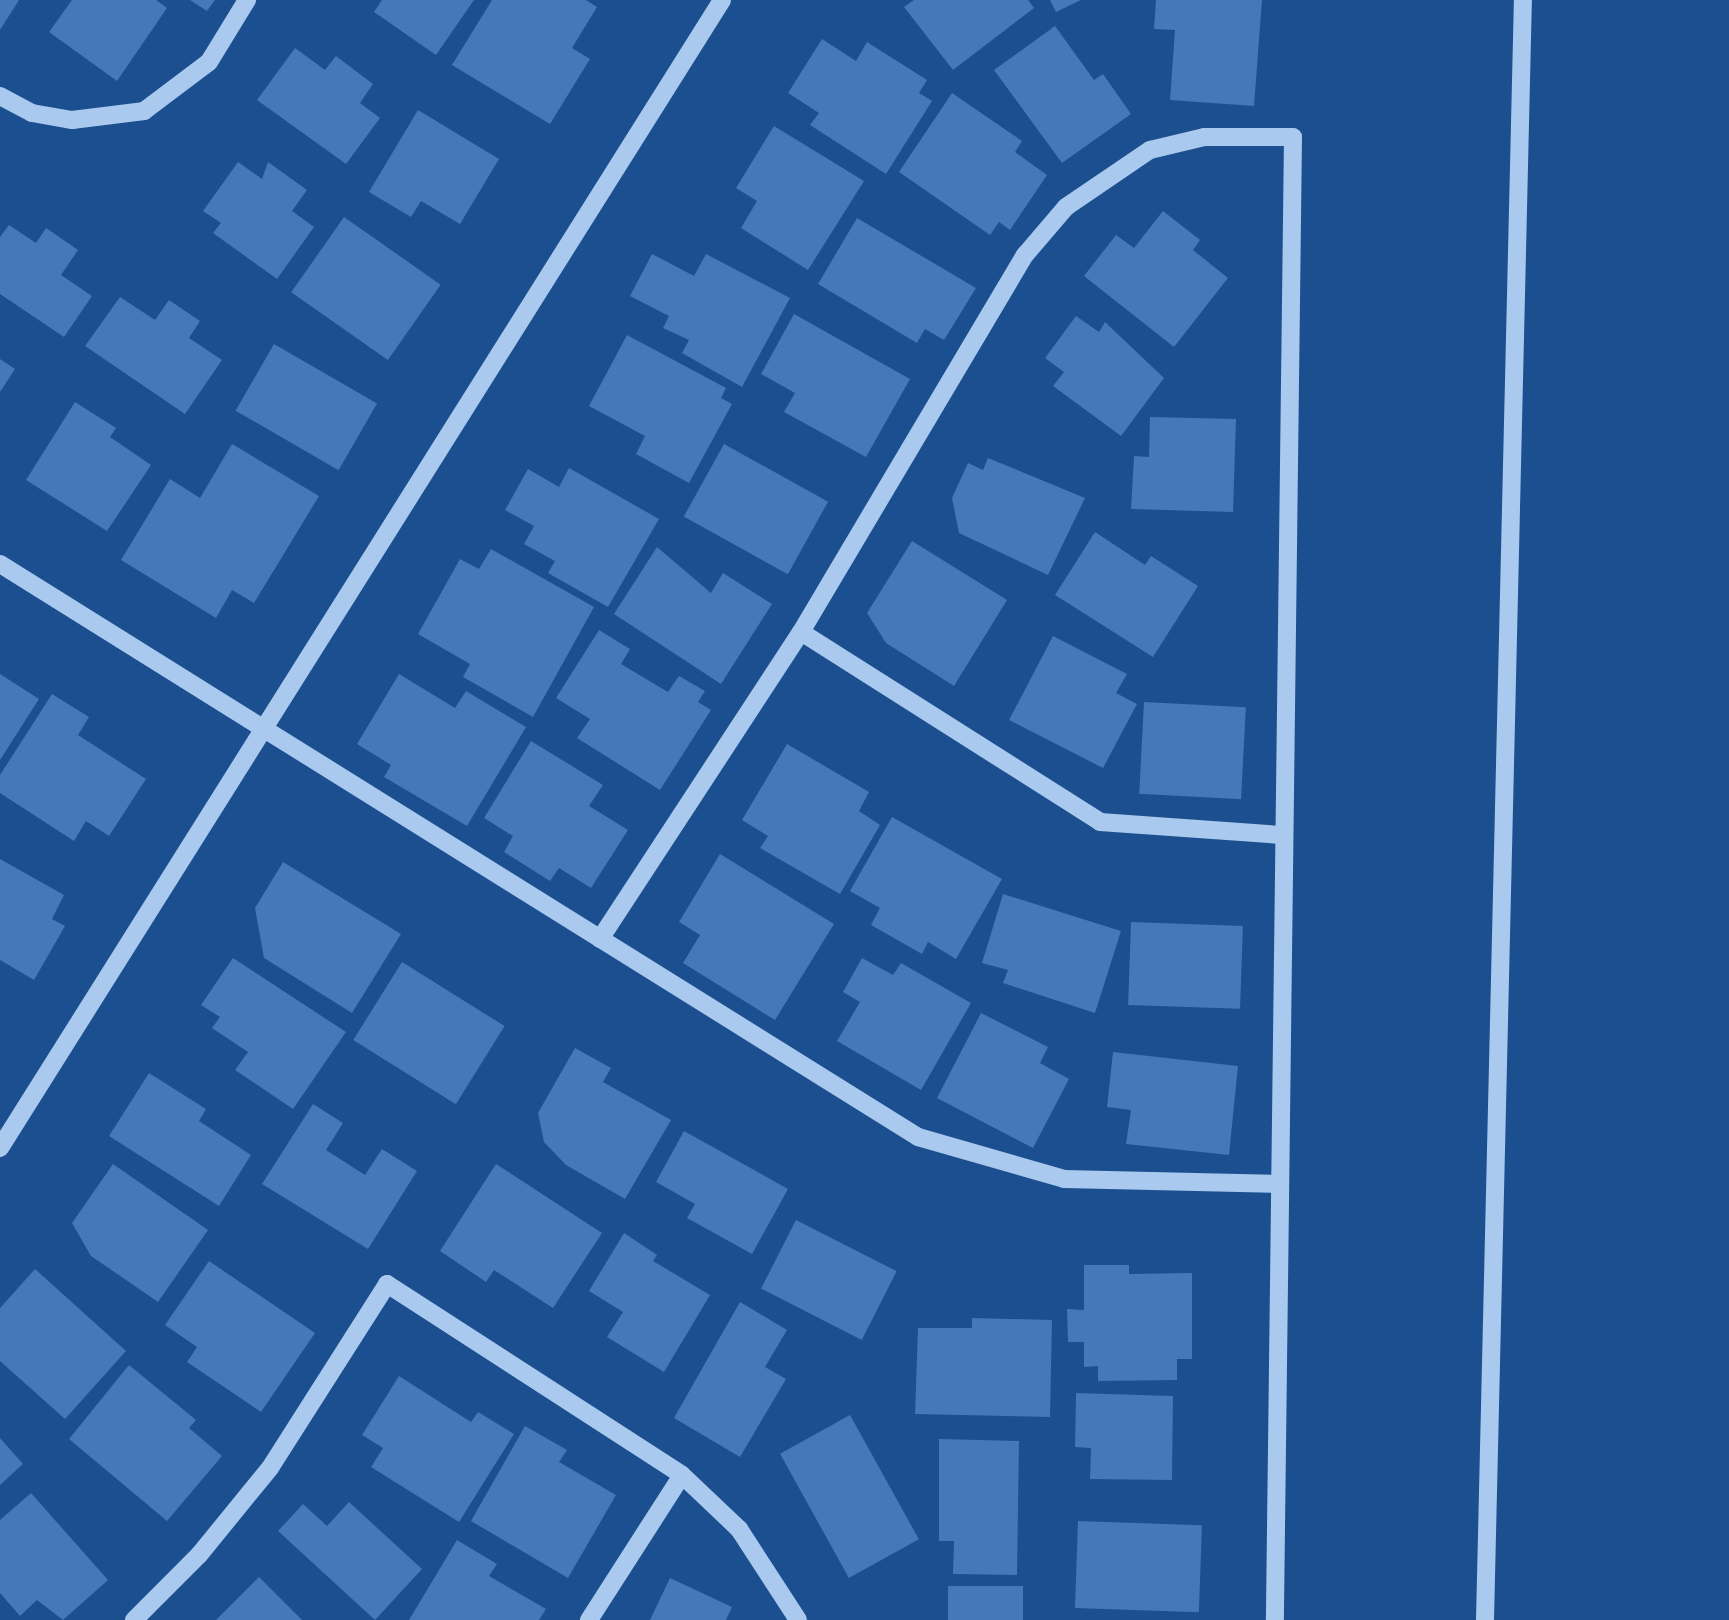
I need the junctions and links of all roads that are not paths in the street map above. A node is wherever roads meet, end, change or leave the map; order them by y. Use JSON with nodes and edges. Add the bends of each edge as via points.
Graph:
{"nodes":[{"id":1,"x":248,"y":0,"type":"edge"},
{"id":2,"x":722,"y":0,"type":"edge"},
{"id":3,"x":1524,"y":0,"type":"edge"},
{"id":4,"x":0,"y":96,"type":"edge"},
{"id":5,"x":0,"y":564,"type":"edge"},
{"id":6,"x":801,"y":632,"type":"junction"},
{"id":7,"x":264,"y":726,"type":"junction"},
{"id":8,"x":1282,"y":835,"type":"junction"},
{"id":9,"x":600,"y":939,"type":"junction"},
{"id":10,"x":0,"y":1148,"type":"edge"},
{"id":11,"x":1280,"y":1184,"type":"junction"},
{"id":12,"x":682,"y":1475,"type":"junction"},
{"id":13,"x":134,"y":1620,"type":"edge"},
{"id":14,"x":589,"y":1620,"type":"edge"},
{"id":15,"x":798,"y":1620,"type":"edge"},
{"id":16,"x":1275,"y":1620,"type":"edge"},
{"id":17,"x":1485,"y":1620,"type":"edge"}],
"edges":[{"from":1,"to":4,"type":"street","via":[[209,62],[144,111],[72,120],[32,114]]},
{"from":2,"to":7,"type":"street"},
{"from":3,"to":17,"type":"street"},
{"from":5,"to":7,"type":"street"},
{"from":6,"to":8,"type":"street","via":[[1100,822]]},
{"from":6,"to":8,"type":"street","via":[[1026,255],[1066,206],[1150,150],[1204,137],[1292,137]]},
{"from":6,"to":9,"type":"street"},
{"from":7,"to":9,"type":"street"},
{"from":7,"to":10,"type":"street"},
{"from":8,"to":11,"type":"street"},
{"from":9,"to":11,"type":"street","via":[[822,1082],[954,1150],[1064,1180]]},
{"from":11,"to":16,"type":"street"},
{"from":12,"to":13,"type":"street","via":[[387,1284],[270,1468],[199,1556]]},
{"from":12,"to":14,"type":"street"},
{"from":12,"to":15,"type":"street","via":[[739,1529]]}]}
